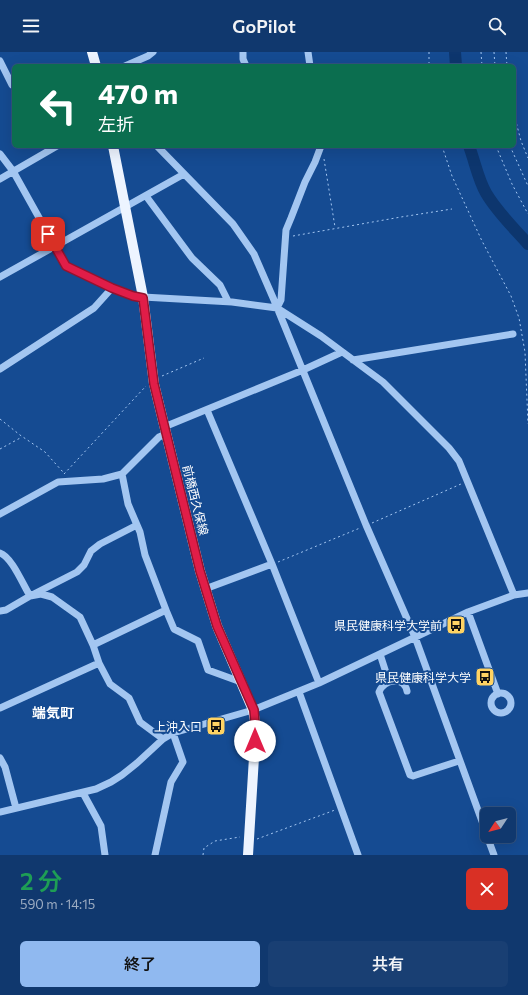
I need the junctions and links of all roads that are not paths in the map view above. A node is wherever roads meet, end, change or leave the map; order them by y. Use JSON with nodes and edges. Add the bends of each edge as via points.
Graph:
{"nodes":[{"id":1,"x":153,"y":52,"type":"edge"},
{"id":2,"x":243,"y":52,"type":"edge"},
{"id":3,"x":308,"y":52,"type":"edge"},
{"id":4,"x":0,"y":61,"type":"edge"},
{"id":5,"x":130,"y":64,"type":"edge"},
{"id":6,"x":245,"y":64,"type":"edge"},
{"id":7,"x":310,"y":64,"type":"edge"},
{"id":8,"x":12,"y":85,"type":"dead end"},
{"id":9,"x":54,"y":148,"type":"edge"},
{"id":10,"x":113,"y":148,"type":"edge"},
{"id":11,"x":159,"y":148,"type":"edge"},
{"id":12,"x":320,"y":148,"type":"edge"},
{"id":13,"x":0,"y":154,"type":"edge"},
{"id":14,"x":13,"y":171,"type":"junction"},
{"id":15,"x":184,"y":174,"type":"junction"},
{"id":16,"x":0,"y":179,"type":"edge"},
{"id":17,"x":146,"y":196,"type":"junction"},
{"id":18,"x":124,"y":207,"type":"junction"},
{"id":19,"x":55,"y":246,"type":"junction"},
{"id":20,"x":0,"y":278,"type":"edge"},
{"id":21,"x":112,"y":288,"type":"junction"},
{"id":22,"x":143,"y":298,"type":"junction"},
{"id":23,"x":228,"y":302,"type":"junction"},
{"id":24,"x":277,"y":308,"type":"junction"},
{"id":25,"x":513,"y":334,"type":"dead end"},
{"id":26,"x":342,"y":352,"type":"junction"},
{"id":27,"x":353,"y":360,"type":"junction"},
{"id":28,"x":0,"y":369,"type":"edge"},
{"id":29,"x":303,"y":370,"type":"junction"},
{"id":30,"x":207,"y":410,"type":"junction"},
{"id":31,"x":165,"y":430,"type":"junction"},
{"id":32,"x":122,"y":474,"type":"junction"},
{"id":33,"x":0,"y":514,"type":"edge"},
{"id":34,"x":138,"y":525,"type":"junction"},
{"id":35,"x":0,"y":553,"type":"edge"},
{"id":36,"x":272,"y":564,"type":"junction"},
{"id":37,"x":205,"y":589,"type":"junction"},
{"id":38,"x":528,"y":593,"type":"edge"},
{"id":39,"x":514,"y":595,"type":"junction"},
{"id":40,"x":30,"y":596,"type":"junction"},
{"id":41,"x":166,"y":610,"type":"junction"},
{"id":42,"x":0,"y":611,"type":"edge"},
{"id":43,"x":468,"y":612,"type":"junction"},
{"id":44,"x":415,"y":637,"type":"junction"},
{"id":45,"x":93,"y":645,"type":"junction"},
{"id":46,"x":380,"y":654,"type":"junction"},
{"id":47,"x":99,"y":663,"type":"junction"},
{"id":48,"x":241,"y":682,"type":"junction"},
{"id":49,"x":390,"y":682,"type":"junction"},
{"id":50,"x":319,"y":683,"type":"junction"},
{"id":51,"x":407,"y":691,"type":"dead end"},
{"id":52,"x":299,"y":692,"type":"junction"},
{"id":53,"x":498,"y":694,"type":"dead end"},
{"id":54,"x":0,"y":708,"type":"edge"},
{"id":55,"x":254,"y":710,"type":"junction"},
{"id":56,"x":173,"y":733,"type":"junction"},
{"id":57,"x":163,"y":739,"type":"junction"},
{"id":58,"x":0,"y":758,"type":"edge"},
{"id":59,"x":460,"y":761,"type":"junction"},
{"id":60,"x":83,"y":793,"type":"junction"},
{"id":61,"x":16,"y":808,"type":"junction"},
{"id":62,"x":0,"y":812,"type":"edge"},
{"id":63,"x":480,"y":816,"type":"edge"},
{"id":64,"x":490,"y":843,"type":"edge"},
{"id":65,"x":105,"y":855,"type":"edge"},
{"id":66,"x":155,"y":855,"type":"edge"},
{"id":67,"x":248,"y":855,"type":"edge"},
{"id":68,"x":358,"y":855,"type":"edge"},
{"id":69,"x":494,"y":855,"type":"edge"}],
"edges":[{"from":1,"to":5,"type":"street"},
{"from":2,"to":6,"type":"street"},
{"from":3,"to":7,"type":"street"},
{"from":4,"to":8,"type":"street"},
{"from":9,"to":14,"type":"street"},
{"from":10,"to":18,"type":"main road","name":"前橋西久保線"},
{"from":11,"to":15,"type":"street"},
{"from":12,"to":24,"type":"street","via":[[286,230],[281,300]]},
{"from":13,"to":14,"type":"street"},
{"from":14,"to":16,"type":"street"},
{"from":14,"to":19,"type":"street"},
{"from":15,"to":17,"type":"street"},
{"from":15,"to":24,"type":"street","via":[[243,237],[254,254]]},
{"from":17,"to":18,"type":"street"},
{"from":17,"to":23,"type":"street","via":[[192,258],[220,286]]},
{"from":18,"to":19,"type":"street"},
{"from":18,"to":22,"type":"main road","name":"前橋西久保線"},
{"from":19,"to":20,"type":"street"},
{"from":19,"to":21,"type":"street","via":[[66,266]]},
{"from":21,"to":22,"type":"street"},
{"from":21,"to":28,"type":"street","via":[[94,308]]},
{"from":22,"to":23,"type":"street"},
{"from":22,"to":31,"type":"main road","name":"前橋西久保線","via":[[154,380]]},
{"from":23,"to":24,"type":"street"},
{"from":24,"to":26,"type":"street"},
{"from":24,"to":29,"type":"street"},
{"from":25,"to":27,"type":"street"},
{"from":26,"to":27,"type":"street"},
{"from":26,"to":29,"type":"street"},
{"from":27,"to":39,"type":"street","via":[[383,382],[416,413],[459,461]]},
{"from":29,"to":30,"type":"street"},
{"from":29,"to":44,"type":"street"},
{"from":30,"to":31,"type":"street"},
{"from":30,"to":36,"type":"street"},
{"from":31,"to":32,"type":"street"},
{"from":31,"to":37,"type":"main road","name":"前橋西久保線"},
{"from":32,"to":33,"type":"street","via":[[103,479],[58,482]]},
{"from":32,"to":34,"type":"street","via":[[128,504]]},
{"from":34,"to":40,"type":"street","via":[[100,544],[91,551],[77,572]]},
{"from":34,"to":41,"type":"street","via":[[145,555]]},
{"from":35,"to":40,"type":"street","via":[[11,564]]},
{"from":36,"to":37,"type":"street"},
{"from":36,"to":50,"type":"street"},
{"from":37,"to":48,"type":"main road","name":"前橋西久保線","via":[[217,626]]},
{"from":38,"to":39,"type":"street"},
{"from":39,"to":43,"type":"street"},
{"from":40,"to":42,"type":"street"},
{"from":40,"to":45,"type":"street","via":[[41,594],[52,598],[80,617]]},
{"from":41,"to":45,"type":"street"},
{"from":41,"to":48,"type":"street","via":[[174,629],[198,641],[208,670]]},
{"from":43,"to":44,"type":"street"},
{"from":43,"to":53,"type":"street"},
{"from":44,"to":46,"type":"street"},
{"from":44,"to":59,"type":"street"},
{"from":45,"to":47,"type":"street"},
{"from":46,"to":49,"type":"street"},
{"from":46,"to":50,"type":"street"},
{"from":47,"to":54,"type":"street"},
{"from":47,"to":57,"type":"street","via":[[110,684],[129,698],[140,722]]},
{"from":48,"to":55,"type":"main road","name":"前橋西久保線"},
{"from":49,"to":51,"type":"street","via":[[401,682]]},
{"from":49,"to":59,"type":"street","via":[[383,686],[380,694],[410,775]]},
{"from":50,"to":52,"type":"street"},
{"from":52,"to":55,"type":"street"},
{"from":52,"to":68,"type":"street"},
{"from":55,"to":56,"type":"street"},
{"from":55,"to":67,"type":"main road","name":"前橋西久保線","via":[[255,741]]},
{"from":56,"to":57,"type":"street"},
{"from":56,"to":66,"type":"street","via":[[183,762],[171,782]]},
{"from":57,"to":60,"type":"street","via":[[122,775]]},
{"from":58,"to":61,"type":"street"},
{"from":59,"to":63,"type":"street"},
{"from":60,"to":61,"type":"street"},
{"from":60,"to":65,"type":"street","via":[[101,826]]},
{"from":61,"to":62,"type":"street"},
{"from":64,"to":69,"type":"street"}]}
